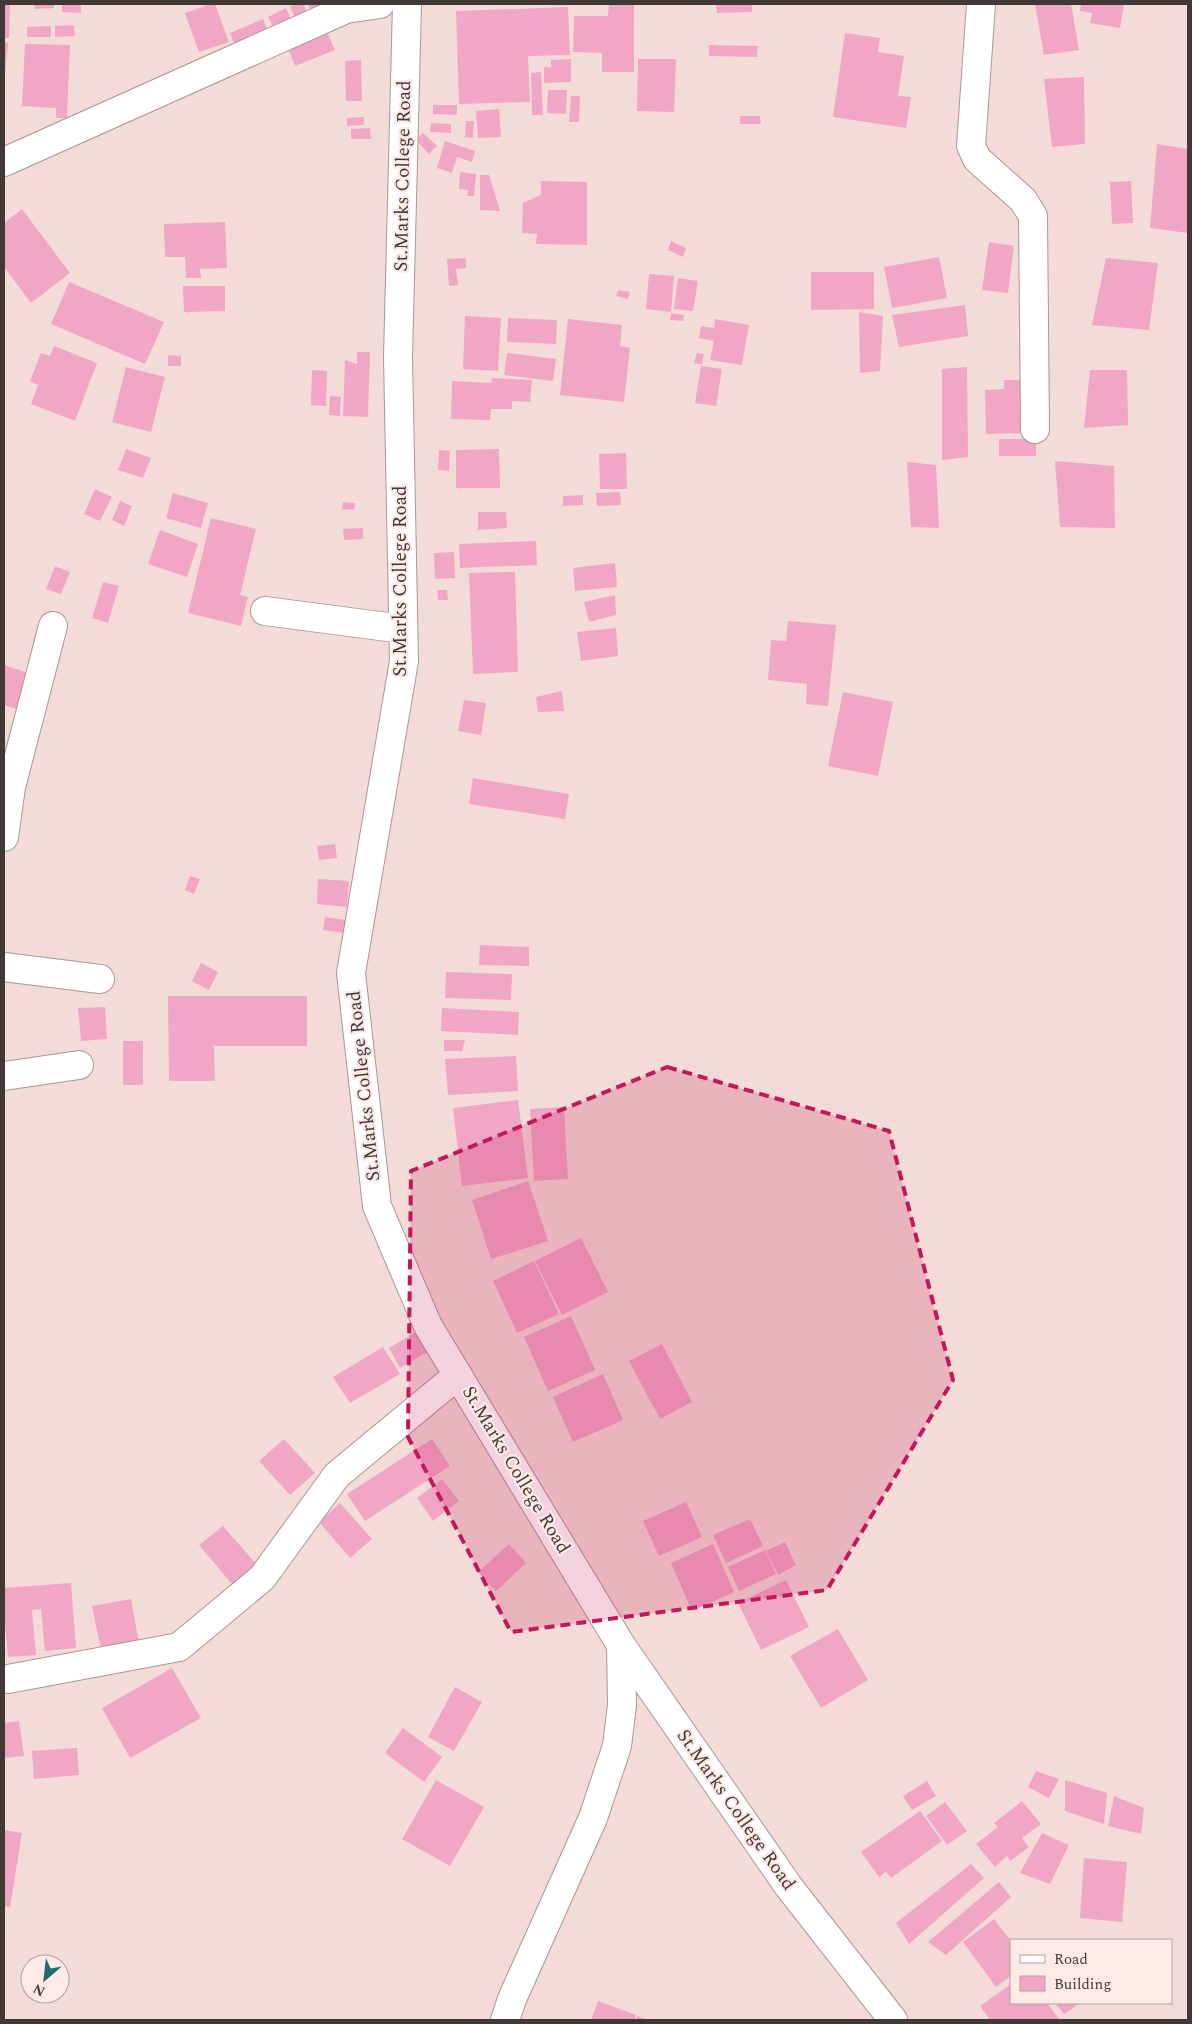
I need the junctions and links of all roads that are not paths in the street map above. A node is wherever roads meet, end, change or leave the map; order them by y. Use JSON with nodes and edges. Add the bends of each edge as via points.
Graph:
{"nodes":[{"id":1,"x":380,"y":4,"type":"edge"},
{"id":2,"x":407,"y":4,"type":"edge"},
{"id":3,"x":981,"y":4,"type":"edge"},
{"id":4,"x":4,"y":162,"type":"edge"},
{"id":5,"x":1035,"y":429,"type":"dead end"},
{"id":6,"x":265,"y":611,"type":"dead end"},
{"id":7,"x":53,"y":626,"type":"dead end"},
{"id":8,"x":403,"y":629,"type":"junction"},
{"id":9,"x":8,"y":787,"type":"edge"},
{"id":10,"x":4,"y":836,"type":"edge"},
{"id":11,"x":4,"y":967,"type":"edge"},
{"id":12,"x":100,"y":980,"type":"dead end"},
{"id":13,"x":79,"y":1065,"type":"dead end"},
{"id":14,"x":4,"y":1076,"type":"edge"},
{"id":15,"x":458,"y":1375,"type":"junction"},
{"id":16,"x":621,"y":1645,"type":"junction"},
{"id":17,"x":8,"y":1679,"type":"dead end"},
{"id":18,"x":505,"y":2020,"type":"edge"},
{"id":19,"x":893,"y":2020,"type":"edge"}],
"edges":[{"from":1,"to":4,"type":"street","via":[[346,9]]},
{"from":2,"to":8,"type":"street","name":"St.Marks College Road","via":[[398,358]]},
{"from":3,"to":5,"type":"street","via":[[971,146],[978,160],[1024,200],[1033,216]]},
{"from":6,"to":8,"type":"street"},
{"from":7,"to":9,"type":"street"},
{"from":8,"to":15,"type":"street","name":"St.Marks College Road","via":[[404,661],[351,973],[377,1206],[428,1326]]},
{"from":9,"to":10,"type":"street"},
{"from":11,"to":12,"type":"street"},
{"from":13,"to":14,"type":"street"},
{"from":15,"to":16,"type":"street","name":"St.Marks College Road"},
{"from":15,"to":17,"type":"street","via":[[337,1476],[262,1578],[179,1646]]},
{"from":16,"to":18,"type":"street","via":[[622,1705],[617,1746],[594,1818]]},
{"from":16,"to":19,"type":"street","name":"St.Marks College Road","via":[[789,1887]]}]}
